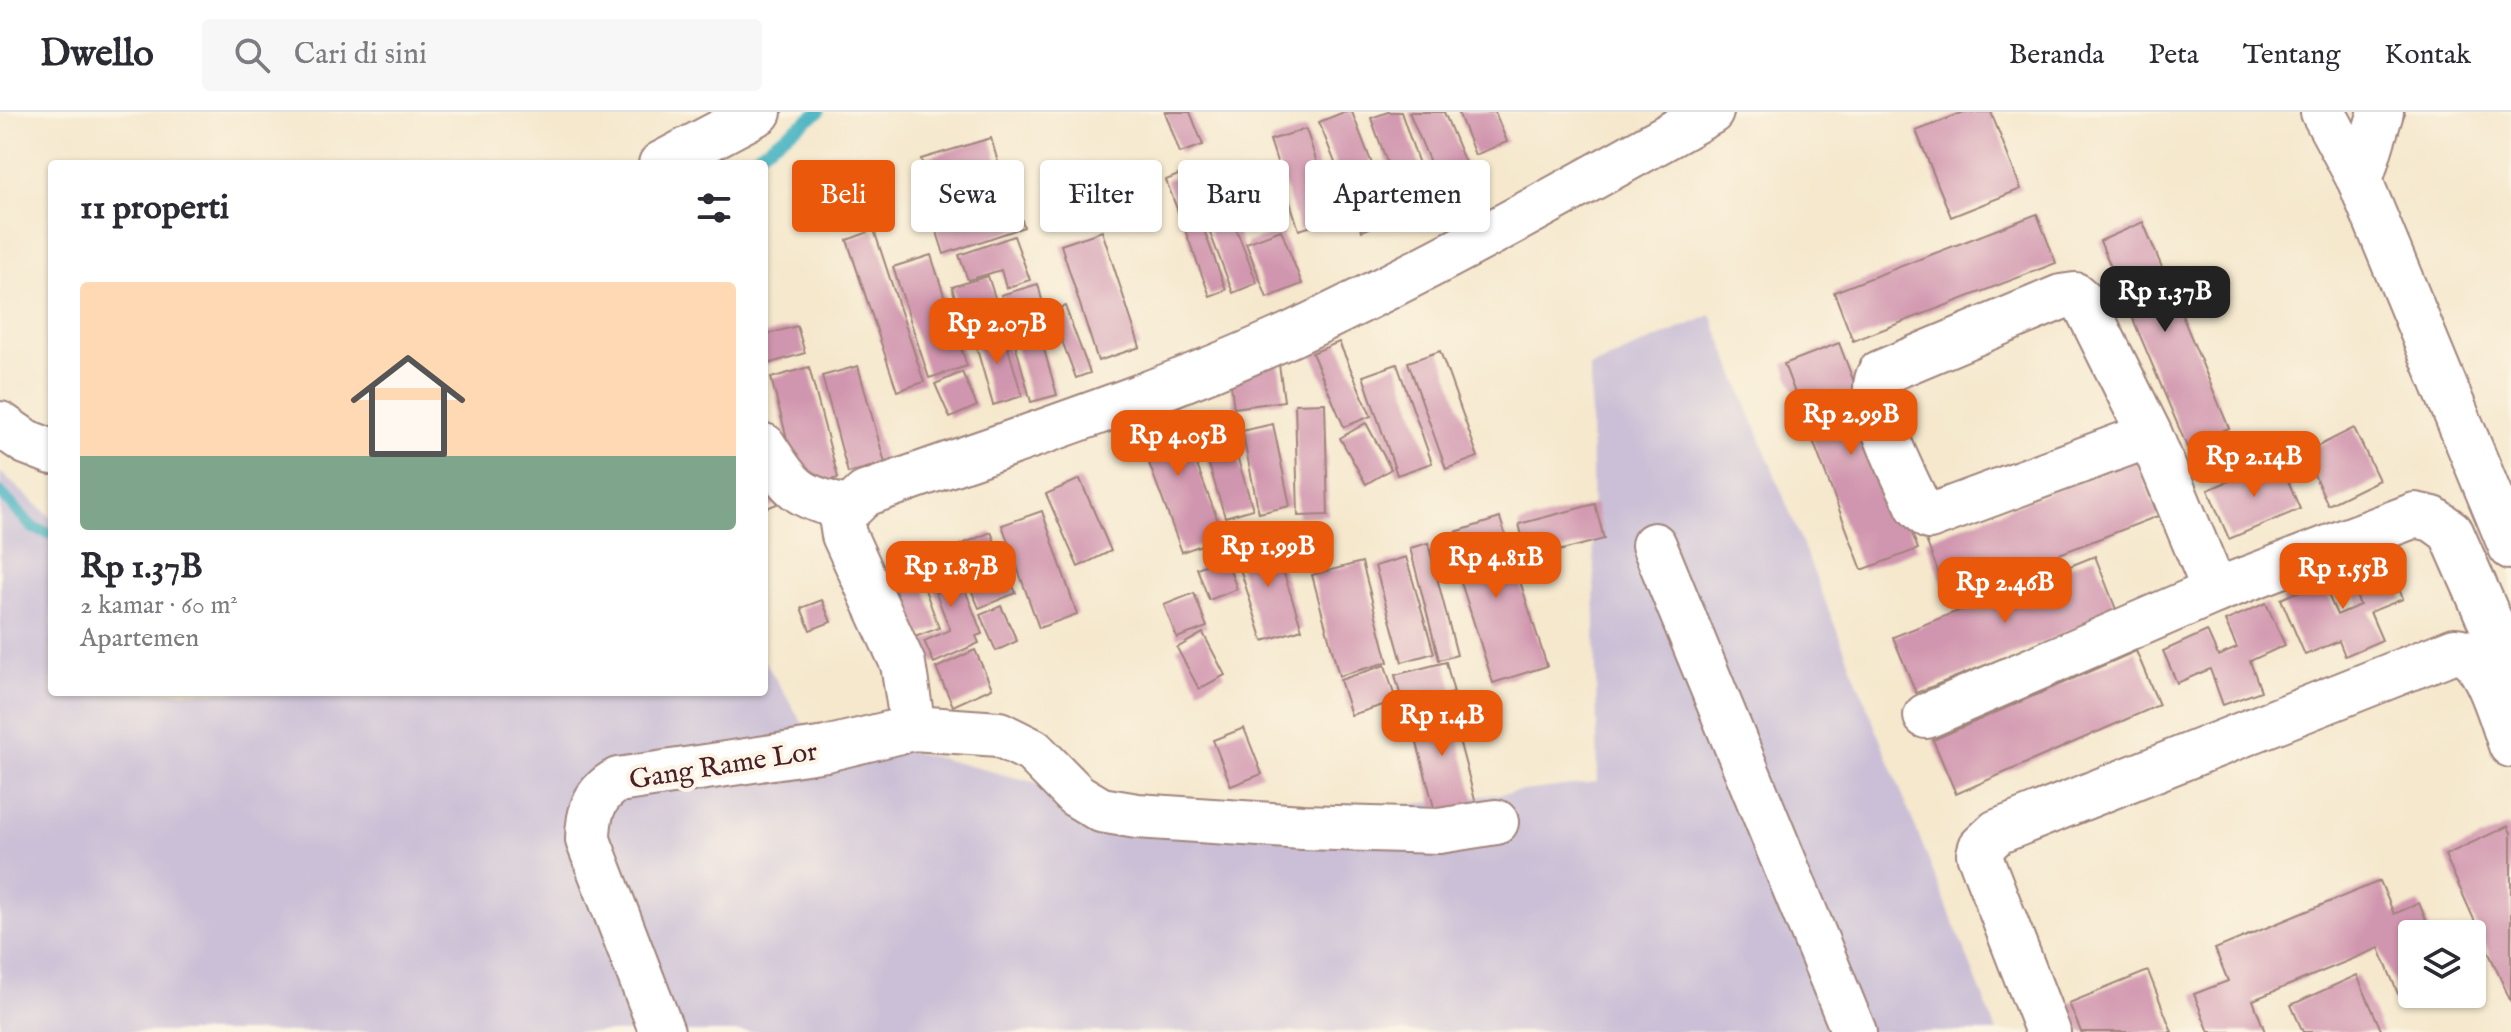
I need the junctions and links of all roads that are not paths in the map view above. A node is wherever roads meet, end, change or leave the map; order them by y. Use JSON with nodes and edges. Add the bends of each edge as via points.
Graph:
{"nodes":[{"id":1,"x":759,"y":112,"type":"edge"},
{"id":2,"x":1711,"y":112,"type":"edge"},
{"id":3,"x":2323,"y":112,"type":"edge"},
{"id":4,"x":2381,"y":112,"type":"edge"},
{"id":5,"x":669,"y":160,"type":"edge"},
{"id":6,"x":2360,"y":181,"type":"junction"},
{"id":7,"x":0,"y":424,"type":"edge"},
{"id":8,"x":2150,"y":435,"type":"junction"},
{"id":9,"x":48,"y":450,"type":"edge"},
{"id":10,"x":768,"y":452,"type":"edge"},
{"id":11,"x":846,"y":508,"type":"junction"},
{"id":12,"x":1654,"y":545,"type":"dead end"},
{"id":13,"x":2511,"y":547,"type":"edge"},
{"id":14,"x":2215,"y":591,"type":"junction"},
{"id":15,"x":2511,"y":669,"type":"edge"},
{"id":16,"x":1926,"y":716,"type":"dead end"},
{"id":17,"x":913,"y":728,"type":"junction"},
{"id":18,"x":2511,"y":745,"type":"edge"},
{"id":19,"x":1496,"y":822,"type":"dead end"},
{"id":20,"x":662,"y":1032,"type":"edge"},
{"id":21,"x":1854,"y":1032,"type":"edge"},
{"id":22,"x":2048,"y":1032,"type":"edge"}],
"edges":[{"from":1,"to":5,"type":"street"},
{"from":2,"to":11,"type":"street","via":[[1291,334],[1124,401],[865,494]]},
{"from":3,"to":6,"type":"street"},
{"from":4,"to":6,"type":"street"},
{"from":6,"to":13,"type":"street"},
{"from":7,"to":9,"type":"street"},
{"from":8,"to":8,"type":"street","via":[[1929,517],[1918,506],[1876,406],[1874,383],[1880,373],[2075,295],[2085,304]]},
{"from":8,"to":14,"type":"street"},
{"from":10,"to":11,"type":"street","via":[[804,497]]},
{"from":11,"to":17,"type":"street","via":[[841,517],[844,535],[903,664]]},
{"from":12,"to":21,"type":"street"},
{"from":14,"to":15,"type":"street","via":[[2415,515],[2433,519],[2451,532]]},
{"from":14,"to":16,"type":"street"},
{"from":17,"to":19,"type":"street","via":[[999,734],[1033,751],[1076,795],[1101,810],[1137,816],[1439,831]]},
{"from":17,"to":20,"type":"street","name":"Gang Rame Lor","via":[[826,749],[618,780],[601,789],[590,811],[588,840]]},
{"from":18,"to":22,"type":"street","via":[[2479,663],[2466,651],[2455,650],[1997,832],[1979,854]]}]}
